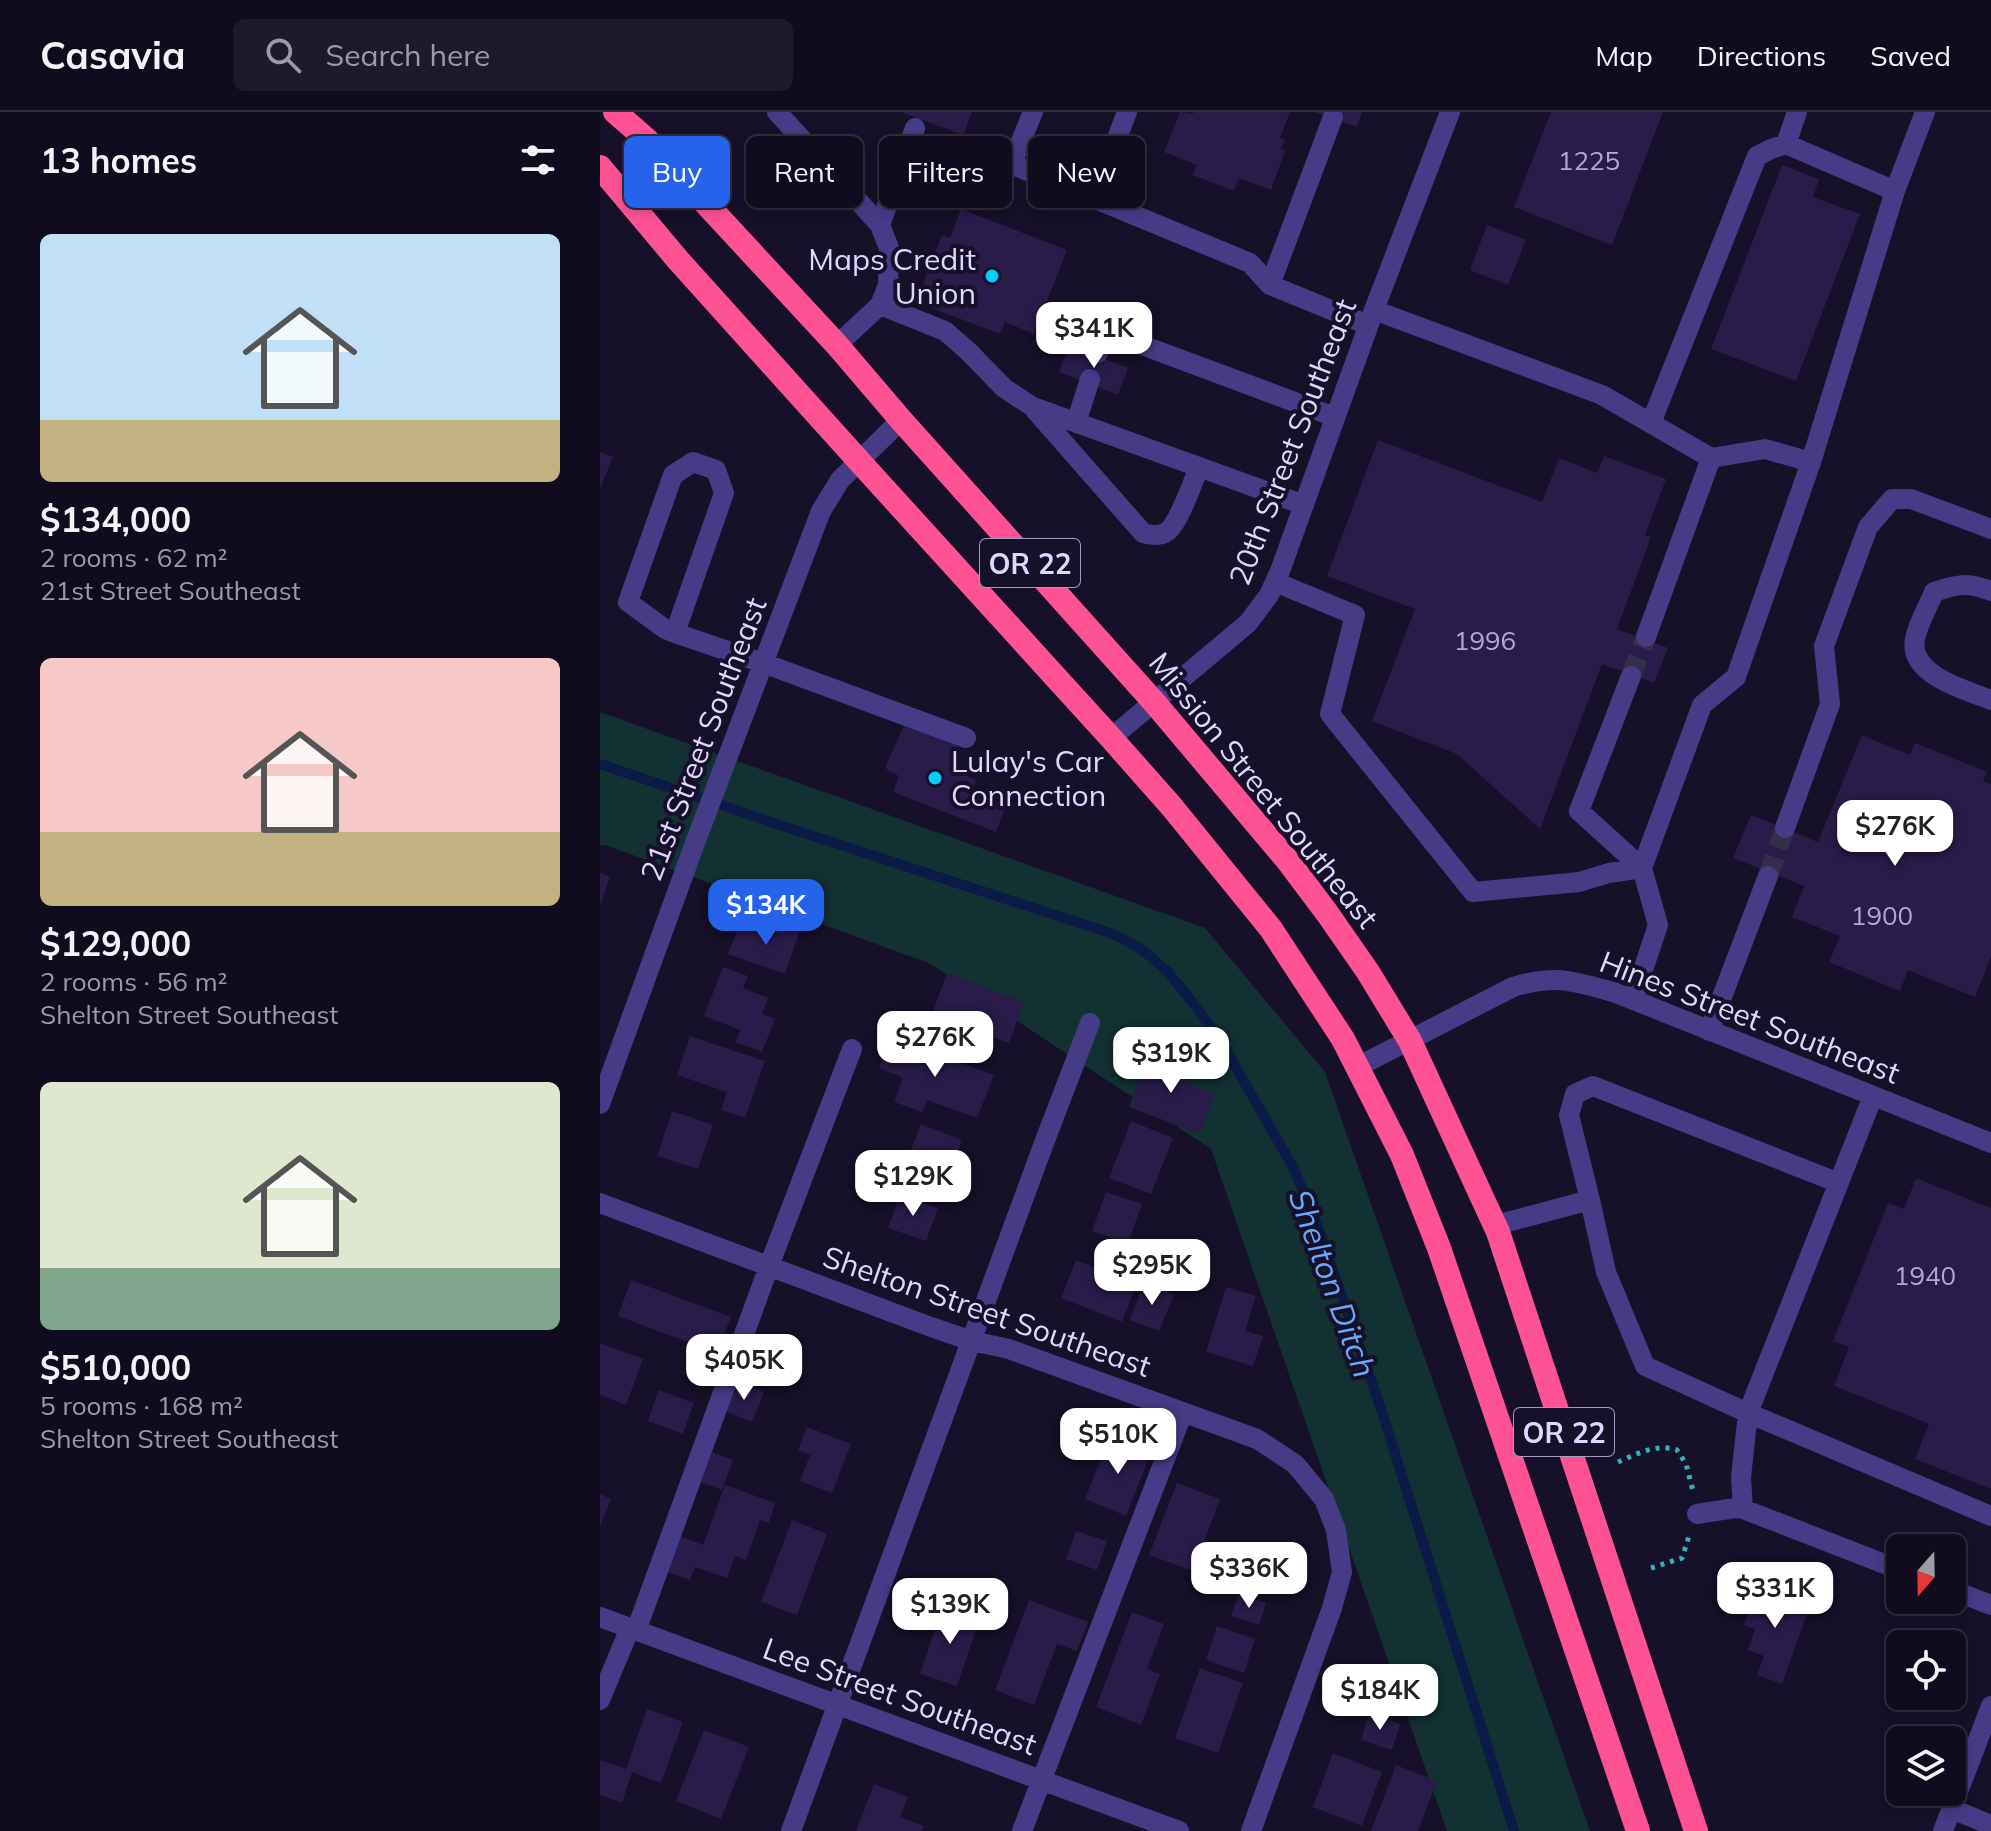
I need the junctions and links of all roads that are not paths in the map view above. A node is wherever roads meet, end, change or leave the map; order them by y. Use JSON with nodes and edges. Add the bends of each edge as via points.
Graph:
{"nodes":[{"id":1,"x":615,"y":112,"type":"edge"},
{"id":2,"x":777,"y":112,"type":"edge"},
{"id":3,"x":1033,"y":112,"type":"edge"},
{"id":4,"x":1127,"y":112,"type":"edge"},
{"id":5,"x":1450,"y":112,"type":"edge"},
{"id":6,"x":1797,"y":112,"type":"edge"},
{"id":7,"x":1925,"y":112,"type":"edge"},
{"id":8,"x":1333,"y":117,"type":"dead end"},
{"id":9,"x":915,"y":128,"type":"dead end"},
{"id":10,"x":1118,"y":136,"type":"edge"},
{"id":11,"x":1786,"y":144,"type":"junction"},
{"id":12,"x":600,"y":167,"type":"edge"},
{"id":13,"x":1028,"y":171,"type":"edge"},
{"id":14,"x":1895,"y":191,"type":"junction"},
{"id":15,"x":1116,"y":208,"type":"edge"},
{"id":16,"x":880,"y":225,"type":"junction"},
{"id":17,"x":1274,"y":287,"type":"junction"},
{"id":18,"x":880,"y":305,"type":"junction"},
{"id":19,"x":1371,"y":318,"type":"junction"},
{"id":20,"x":837,"y":345,"type":"junction"},
{"id":21,"x":1098,"y":353,"type":"dead end"},
{"id":22,"x":1090,"y":379,"type":"dead end"},
{"id":23,"x":1033,"y":407,"type":"junction"},
{"id":24,"x":1335,"y":417,"type":"junction"},
{"id":25,"x":901,"y":420,"type":"junction"},
{"id":26,"x":1076,"y":423,"type":"junction"},
{"id":27,"x":1651,"y":423,"type":"junction"},
{"id":28,"x":1711,"y":458,"type":"junction"},
{"id":29,"x":859,"y":461,"type":"junction"},
{"id":30,"x":1811,"y":462,"type":"junction"},
{"id":31,"x":1199,"y":467,"type":"junction"},
{"id":32,"x":1304,"y":505,"type":"junction"},
{"id":33,"x":1991,"y":529,"type":"edge"},
{"id":34,"x":1275,"y":582,"type":"junction"},
{"id":35,"x":1991,"y":591,"type":"edge"},
{"id":36,"x":675,"y":633,"type":"junction"},
{"id":37,"x":1646,"y":637,"type":"tunnel mouth"},
{"id":38,"x":763,"y":663,"type":"junction"},
{"id":39,"x":1631,"y":676,"type":"tunnel mouth"},
{"id":40,"x":1991,"y":700,"type":"edge"},
{"id":41,"x":1154,"y":702,"type":"junction"},
{"id":42,"x":966,"y":738,"type":"dead end"},
{"id":43,"x":1111,"y":738,"type":"junction"},
{"id":44,"x":1785,"y":828,"type":"tunnel mouth"},
{"id":45,"x":1642,"y":868,"type":"junction"},
{"id":46,"x":1768,"y":876,"type":"tunnel mouth"},
{"id":47,"x":1633,"y":1000,"type":"junction"},
{"id":48,"x":1090,"y":1023,"type":"dead end"},
{"id":49,"x":1709,"y":1031,"type":"junction"},
{"id":50,"x":1410,"y":1041,"type":"junction"},
{"id":51,"x":852,"y":1049,"type":"dead end"},
{"id":52,"x":1357,"y":1067,"type":"junction"},
{"id":53,"x":1873,"y":1096,"type":"junction"},
{"id":54,"x":600,"y":1104,"type":"edge"},
{"id":55,"x":1989,"y":1136,"type":"edge"},
{"id":56,"x":1839,"y":1183,"type":"junction"},
{"id":57,"x":1590,"y":1200,"type":"junction"},
{"id":58,"x":600,"y":1203,"type":"edge"},
{"id":59,"x":1496,"y":1225,"type":"junction"},
{"id":60,"x":769,"y":1266,"type":"junction"},
{"id":61,"x":972,"y":1341,"type":"junction"},
{"id":62,"x":1183,"y":1412,"type":"junction"},
{"id":63,"x":1748,"y":1413,"type":"junction"},
{"id":64,"x":1743,"y":1509,"type":"junction"},
{"id":65,"x":1697,"y":1514,"type":"road end"},
{"id":66,"x":1991,"y":1516,"type":"edge"},
{"id":67,"x":1886,"y":1565,"type":"edge"},
{"id":68,"x":1966,"y":1595,"type":"edge"},
{"id":69,"x":1991,"y":1605,"type":"edge"},
{"id":70,"x":600,"y":1617,"type":"edge"},
{"id":71,"x":633,"y":1629,"type":"junction"},
{"id":72,"x":600,"y":1700,"type":"edge"},
{"id":73,"x":836,"y":1706,"type":"junction"},
{"id":74,"x":1991,"y":1706,"type":"edge"},
{"id":75,"x":1041,"y":1780,"type":"junction"},
{"id":76,"x":1952,"y":1809,"type":"junction"},
{"id":77,"x":1991,"y":1825,"type":"edge"},
{"id":78,"x":791,"y":1831,"type":"edge"},
{"id":79,"x":1022,"y":1831,"type":"edge"},
{"id":80,"x":1179,"y":1831,"type":"edge"},
{"id":81,"x":1251,"y":1831,"type":"edge"},
{"id":82,"x":1638,"y":1831,"type":"edge"},
{"id":83,"x":1696,"y":1831,"type":"edge"},
{"id":84,"x":1943,"y":1831,"type":"edge"}],
"edges":[{"from":1,"to":20,"type":"highway","name":"Mission Street Southeast","number":"OR 22"},
{"from":2,"to":16,"type":"street"},
{"from":3,"to":13,"type":"street","via":[[1014,158]]},
{"from":4,"to":10,"type":"street"},
{"from":5,"to":19,"type":"street","name":"20th Street Southeast"},
{"from":6,"to":11,"type":"street"},
{"from":7,"to":14,"type":"street"},
{"from":8,"to":17,"type":"street"},
{"from":9,"to":16,"type":"street"},
{"from":11,"to":14,"type":"street"},
{"from":11,"to":27,"type":"street","via":[[1757,156]]},
{"from":12,"to":29,"type":"highway","number":"OR 22"},
{"from":14,"to":30,"type":"street"},
{"from":15,"to":17,"type":"street","via":[[1250,263]]},
{"from":16,"to":18,"type":"street","via":[[889,248],[888,285]]},
{"from":17,"to":19,"type":"street"},
{"from":18,"to":20,"type":"street"},
{"from":18,"to":23,"type":"street","via":[[945,331],[1004,388]]},
{"from":19,"to":24,"type":"street","name":"20th Street Southeast"},
{"from":19,"to":27,"type":"street","via":[[1602,395]]},
{"from":20,"to":25,"type":"highway","name":"Mission Street Southeast","number":"OR 22"},
{"from":21,"to":24,"type":"street","via":[[1103,339],[1115,335]]},
{"from":22,"to":26,"type":"street"},
{"from":23,"to":26,"type":"street"},
{"from":23,"to":31,"type":"street","via":[[1143,533],[1167,531]]},
{"from":24,"to":32,"type":"street","name":"20th Street Southeast"},
{"from":25,"to":29,"type":"street","name":"21st Street Southeast"},
{"from":25,"to":41,"type":"highway","name":"Mission Street Southeast","number":"OR 22"},
{"from":26,"to":31,"type":"street"},
{"from":27,"to":28,"type":"street"},
{"from":28,"to":30,"type":"street","via":[[1765,449]]},
{"from":28,"to":37,"type":"street"},
{"from":29,"to":38,"type":"street","name":"21st Street Southeast","via":[[821,511]]},
{"from":29,"to":43,"type":"highway","number":"OR 22"},
{"from":30,"to":45,"type":"street","via":[[1736,677],[1702,705]]},
{"from":31,"to":32,"type":"street"},
{"from":32,"to":34,"type":"street","name":"20th Street Southeast"},
{"from":33,"to":44,"type":"street","via":[[1911,499],[1892,499],[1868,527],[1824,646],[1830,704]]},
{"from":34,"to":41,"type":"street","name":"20th Street Southeast","via":[[1248,623]]},
{"from":34,"to":45,"type":"street","via":[[1355,615],[1330,714],[1473,892],[1579,882]]},
{"from":35,"to":40,"type":"street","via":[[1957,584],[1934,592],[1915,640],[1916,656],[1936,678]]},
{"from":36,"to":36,"type":"street","via":[[724,493],[716,470],[693,462],[673,475],[628,602]]},
{"from":36,"to":38,"type":"street"},
{"from":38,"to":42,"type":"street"},
{"from":38,"to":54,"type":"street","name":"21st Street Southeast"},
{"from":39,"to":45,"type":"street","via":[[1579,811]]},
{"from":41,"to":43,"type":"street","name":"20th Street Southeast"},
{"from":41,"to":50,"type":"highway","name":"Mission Street Southeast","number":"OR 22","via":[[1312,892]]},
{"from":43,"to":52,"type":"highway","number":"OR 22","via":[[1271,929]]},
{"from":45,"to":47,"type":"street","via":[[1658,925]]},
{"from":46,"to":49,"type":"street"},
{"from":47,"to":49,"type":"street","name":"Hines Street Southeast"},
{"from":47,"to":50,"type":"street","name":"Hines Street Southeast","via":[[1562,979],[1535,980]]},
{"from":48,"to":61,"type":"street"},
{"from":49,"to":53,"type":"street","name":"Hines Street Southeast"},
{"from":50,"to":52,"type":"street","name":"Hines Street Southeast"},
{"from":50,"to":59,"type":"highway","name":"Mission Street Southeast","number":"OR 22"},
{"from":51,"to":60,"type":"street"},
{"from":52,"to":82,"type":"highway","number":"OR 22","via":[[1402,1155],[1439,1248]]},
{"from":53,"to":55,"type":"street","name":"Hines Street Southeast"},
{"from":53,"to":56,"type":"street"},
{"from":56,"to":57,"type":"street","via":[[1593,1086],[1575,1094],[1569,1115]]},
{"from":56,"to":63,"type":"street"},
{"from":57,"to":59,"type":"street"},
{"from":57,"to":63,"type":"street","via":[[1606,1272],[1645,1366]]},
{"from":58,"to":60,"type":"street","name":"Shelton Street Southeast"},
{"from":59,"to":83,"type":"highway","name":"Mission Street Southeast","number":"OR 22"},
{"from":60,"to":61,"type":"street","name":"Shelton Street Southeast"},
{"from":60,"to":71,"type":"street"},
{"from":61,"to":62,"type":"street","name":"Shelton Street Southeast","via":[[1009,1349]]},
{"from":61,"to":73,"type":"street"},
{"from":62,"to":75,"type":"street"},
{"from":62,"to":81,"type":"street","name":"Shelton Street Southeast","via":[[1257,1439],[1295,1464],[1324,1499],[1336,1530],[1342,1572],[1332,1608]]},
{"from":63,"to":64,"type":"street"},
{"from":63,"to":66,"type":"street"},
{"from":64,"to":65,"type":"street"},
{"from":64,"to":67,"type":"street"},
{"from":68,"to":69,"type":"street"},
{"from":70,"to":71,"type":"street","name":"Lee Street Southeast"},
{"from":71,"to":72,"type":"street"},
{"from":71,"to":73,"type":"street","name":"Lee Street Southeast"},
{"from":73,"to":75,"type":"street","name":"Lee Street Southeast"},
{"from":73,"to":78,"type":"street"},
{"from":74,"to":76,"type":"street"},
{"from":75,"to":79,"type":"street"},
{"from":75,"to":80,"type":"street","name":"Lee Street Southeast"},
{"from":76,"to":77,"type":"street"},
{"from":76,"to":84,"type":"street"}]}
